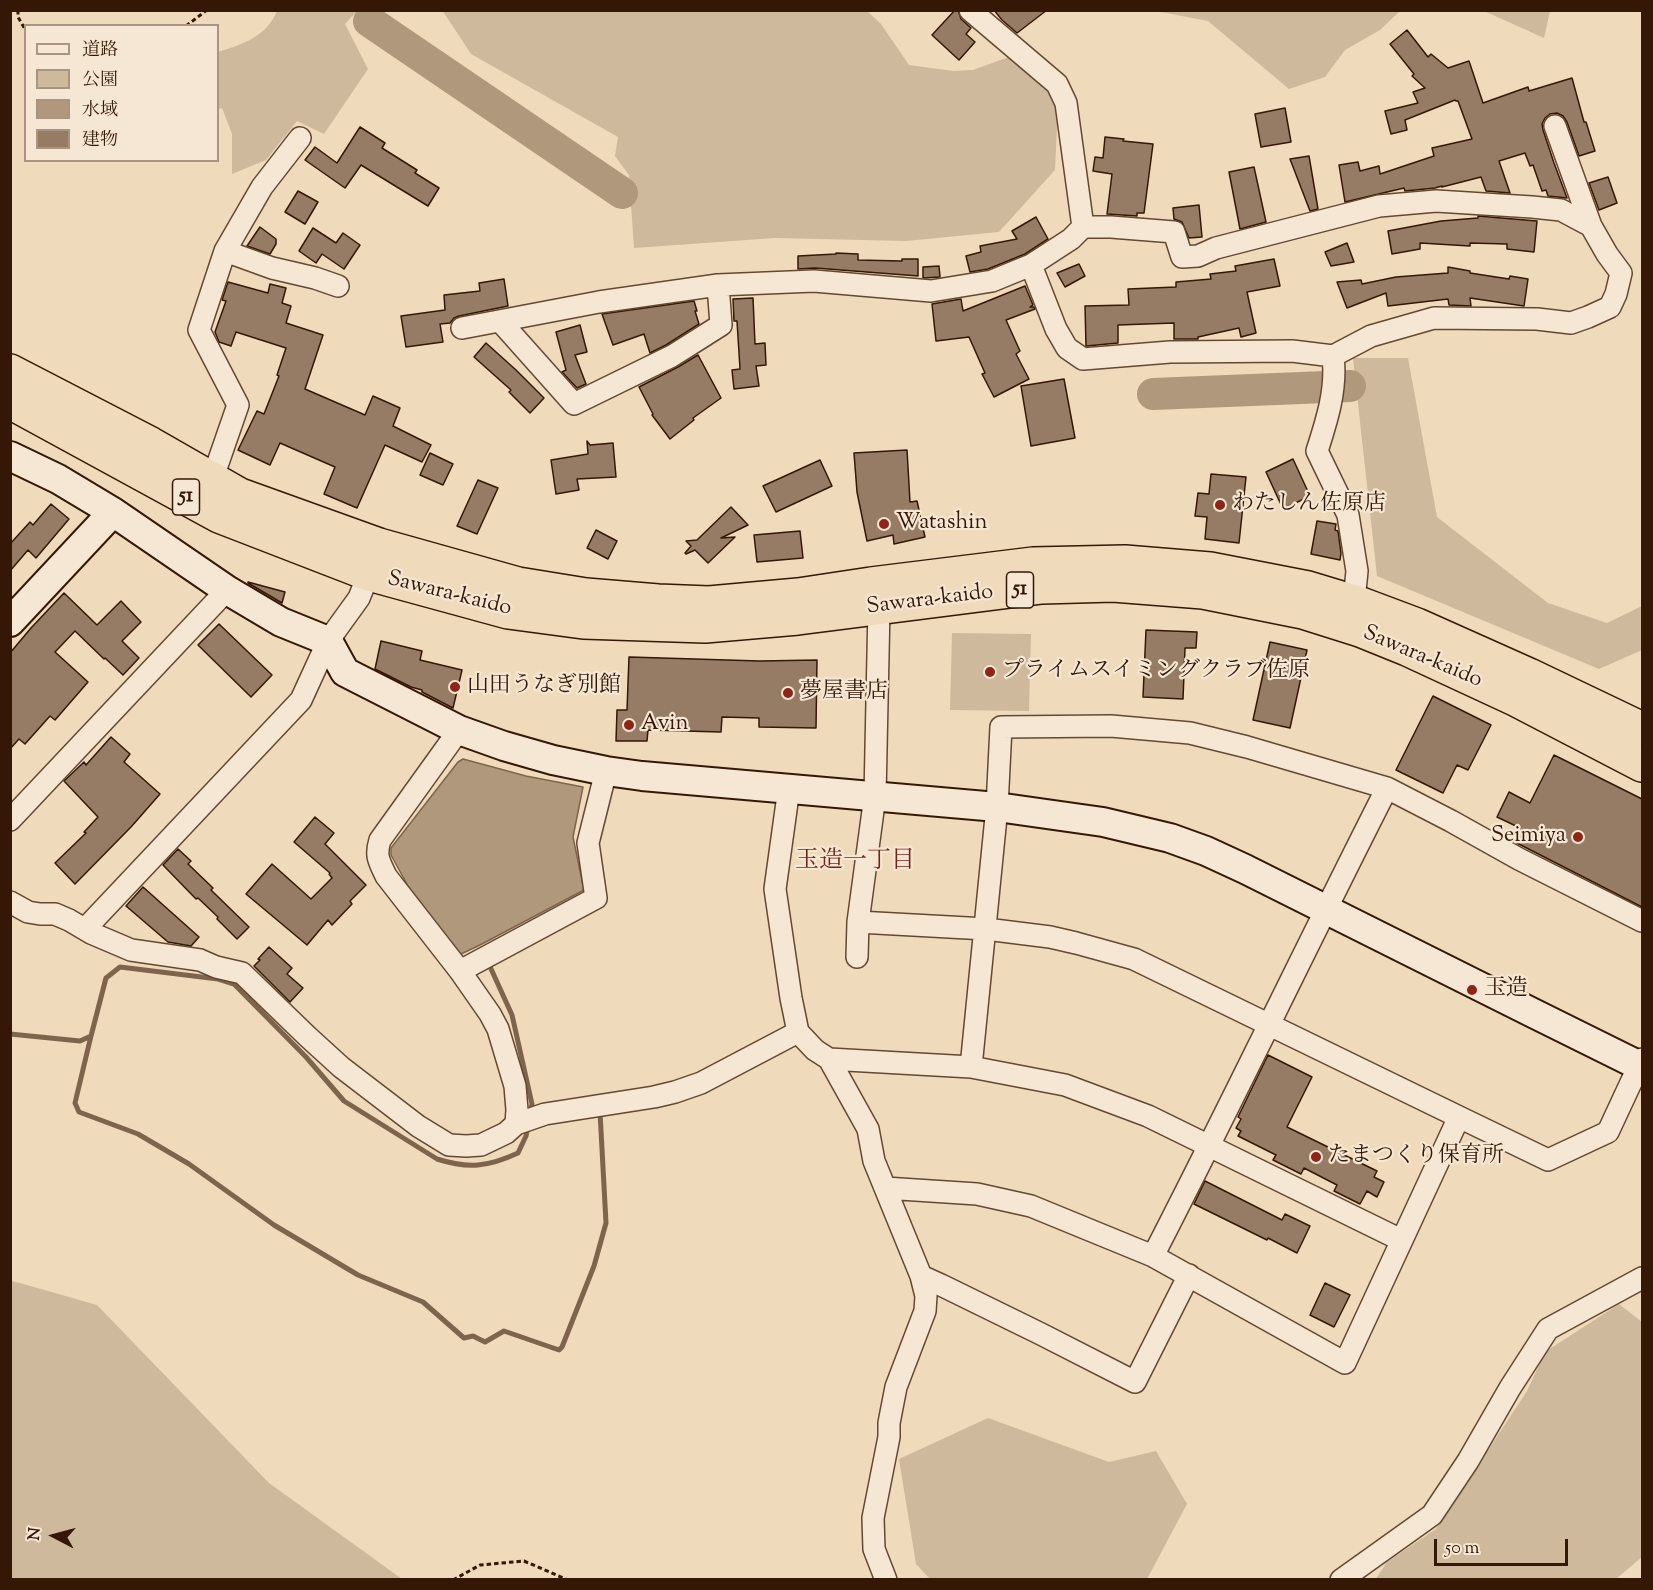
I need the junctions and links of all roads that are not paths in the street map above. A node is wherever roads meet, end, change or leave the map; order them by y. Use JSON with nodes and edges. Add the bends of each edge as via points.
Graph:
{"nodes":[{"id":1,"x":970,"y":10,"type":"edge"},
{"id":2,"x":1555,"y":126,"type":"dead end"},
{"id":3,"x":300,"y":138,"type":"dead end"},
{"id":4,"x":1591,"y":226,"type":"junction"},
{"id":5,"x":1083,"y":227,"type":"junction"},
{"id":6,"x":225,"y":250,"type":"junction"},
{"id":7,"x":1031,"y":265,"type":"junction"},
{"id":8,"x":718,"y":285,"type":"junction"},
{"id":9,"x":338,"y":286,"type":"dead end"},
{"id":10,"x":500,"y":321,"type":"junction"},
{"id":11,"x":462,"y":328,"type":"dead end"},
{"id":12,"x":1333,"y":362,"type":"junction"},
{"id":13,"x":10,"y":371,"type":"edge"},
{"id":14,"x":10,"y":402,"type":"edge"},
{"id":15,"x":14,"y":462,"type":"edge"},
{"id":16,"x":212,"y":480,"type":"junction"},
{"id":17,"x":113,"y":512,"type":"junction"},
{"id":18,"x":374,"y":559,"type":"junction"},
{"id":19,"x":227,"y":590,"type":"junction"},
{"id":20,"x":1354,"y":602,"type":"junction"},
{"id":21,"x":879,"y":607,"type":"junction"},
{"id":22,"x":10,"y":621,"type":"edge"},
{"id":23,"x":328,"y":641,"type":"junction"},
{"id":24,"x":1642,"y":729,"type":"edge"},
{"id":25,"x":459,"y":730,"type":"junction"},
{"id":26,"x":1642,"y":765,"type":"edge"},
{"id":27,"x":606,"y":771,"type":"junction"},
{"id":28,"x":789,"y":788,"type":"junction"},
{"id":29,"x":1387,"y":788,"type":"junction"},
{"id":30,"x":875,"y":796,"type":"junction"},
{"id":31,"x":997,"y":807,"type":"junction"},
{"id":32,"x":10,"y":820,"type":"edge"},
{"id":33,"x":10,"y":902,"type":"edge"},
{"id":34,"x":1325,"y":909,"type":"junction"},
{"id":35,"x":1642,"y":921,"type":"edge"},
{"id":36,"x":858,"y":922,"type":"junction"},
{"id":37,"x":85,"y":929,"type":"junction"},
{"id":38,"x":986,"y":929,"type":"junction"},
{"id":39,"x":857,"y":957,"type":"dead end"},
{"id":40,"x":460,"y":971,"type":"junction"},
{"id":41,"x":1269,"y":1026,"type":"junction"},
{"id":42,"x":798,"y":1032,"type":"junction"},
{"id":43,"x":829,"y":1059,"type":"junction"},
{"id":44,"x":1642,"y":1064,"type":"edge"},
{"id":45,"x":971,"y":1067,"type":"junction"},
{"id":46,"x":1459,"y":1117,"type":"junction"},
{"id":47,"x":516,"y":1124,"type":"junction"},
{"id":48,"x":1208,"y":1145,"type":"junction"},
{"id":49,"x":885,"y":1188,"type":"junction"},
{"id":50,"x":1401,"y":1240,"type":"junction"},
{"id":51,"x":1153,"y":1256,"type":"junction"},
{"id":52,"x":1189,"y":1275,"type":"junction"},
{"id":53,"x":921,"y":1276,"type":"junction"},
{"id":54,"x":1642,"y":1278,"type":"edge"},
{"id":55,"x":886,"y":1580,"type":"edge"},
{"id":56,"x":1341,"y":1580,"type":"edge"}],
"edges":[{"from":1,"to":5,"type":"street","via":[[1057,84],[1066,103]]},
{"from":2,"to":4,"type":"street"},
{"from":3,"to":6,"type":"street","via":[[262,187]]},
{"from":4,"to":5,"type":"street","via":[[1561,210],[1436,201],[1379,206],[1198,256],[1182,257],[1174,232]]},
{"from":4,"to":12,"type":"street","via":[[1621,273],[1610,307],[1571,323],[1434,318],[1371,336]]},
{"from":5,"to":7,"type":"street"},
{"from":6,"to":9,"type":"street"},
{"from":6,"to":16,"type":"street","via":[[199,330],[238,405]]},
{"from":7,"to":8,"type":"street","via":[[992,281],[930,291],[814,281]]},
{"from":7,"to":12,"type":"street","via":[[1056,329],[1067,348],[1083,359],[1170,352],[1292,351]]},
{"from":8,"to":10,"type":"street"},
{"from":8,"to":10,"type":"street","via":[[721,325],[672,356],[574,404]]},
{"from":10,"to":11,"type":"street"},
{"from":12,"to":20,"type":"street","via":[[1330,407],[1317,451],[1348,515],[1357,571]]},
{"from":13,"to":16,"type":"highway","number":"51"},
{"from":14,"to":18,"type":"highway","number":"51","via":[[219,516]]},
{"from":15,"to":17,"type":"street","via":[[58,479]]},
{"from":16,"to":18,"type":"highway","number":"51"},
{"from":17,"to":19,"type":"street"},
{"from":17,"to":22,"type":"street"},
{"from":18,"to":20,"type":"highway","name":"Sawara-kaido","number":"51","via":[[586,596],[709,603],[1033,564],[1125,562],[1254,577]]},
{"from":18,"to":21,"type":"highway","name":"Sawara-kaido","number":"51","via":[[508,612],[583,622],[705,626]]},
{"from":18,"to":23,"type":"street","via":[[359,598]]},
{"from":19,"to":23,"type":"street","via":[[281,622]]},
{"from":19,"to":32,"type":"street"},
{"from":20,"to":24,"type":"highway","name":"Sawara-kaido","number":"51","via":[[1417,625]]},
{"from":21,"to":26,"type":"highway","name":"Sawara-kaido","number":"51","via":[[1042,587],[1113,585],[1203,592],[1260,603],[1303,612],[1407,649]]},
{"from":21,"to":30,"type":"street"},
{"from":23,"to":25,"type":"street","via":[[345,672]]},
{"from":23,"to":37,"type":"street","via":[[301,700]]},
{"from":25,"to":27,"type":"street","via":[[553,760]]},
{"from":25,"to":40,"type":"street","via":[[376,851],[386,876]]},
{"from":27,"to":28,"type":"street"},
{"from":27,"to":40,"type":"street","via":[[588,843],[596,898]]},
{"from":28,"to":30,"type":"street"},
{"from":28,"to":42,"type":"street","via":[[775,890]]},
{"from":29,"to":31,"type":"street","via":[[1190,733],[1111,726],[1001,727]]},
{"from":29,"to":34,"type":"street"},
{"from":29,"to":35,"type":"street"},
{"from":30,"to":31,"type":"street"},
{"from":30,"to":36,"type":"street"},
{"from":31,"to":34,"type":"street","via":[[1103,822],[1170,838]]},
{"from":31,"to":38,"type":"street"},
{"from":33,"to":37,"type":"street","via":[[28,912],[55,914]]},
{"from":34,"to":41,"type":"street"},
{"from":34,"to":44,"type":"street"},
{"from":36,"to":38,"type":"street"},
{"from":36,"to":39,"type":"street"},
{"from":37,"to":47,"type":"street","via":[[131,950],[200,960],[242,973],[341,1066],[418,1126],[449,1144],[481,1145]]},
{"from":38,"to":41,"type":"street","via":[[1076,943],[1134,959]]},
{"from":38,"to":45,"type":"street"},
{"from":40,"to":47,"type":"street","via":[[498,1029],[514,1086]]},
{"from":41,"to":46,"type":"street"},
{"from":41,"to":48,"type":"street"},
{"from":42,"to":43,"type":"street"},
{"from":42,"to":47,"type":"street","via":[[701,1083],[675,1092],[545,1114]]},
{"from":43,"to":45,"type":"street"},
{"from":43,"to":49,"type":"street","via":[[868,1129],[874,1161]]},
{"from":44,"to":46,"type":"street","via":[[1608,1132],[1548,1160]]},
{"from":45,"to":48,"type":"street","via":[[1065,1085],[1148,1116]]},
{"from":46,"to":50,"type":"street"},
{"from":48,"to":50,"type":"street"},
{"from":48,"to":51,"type":"street"},
{"from":49,"to":51,"type":"street","via":[[977,1194],[1031,1206]]},
{"from":49,"to":53,"type":"street"},
{"from":50,"to":52,"type":"street","via":[[1345,1363]]},
{"from":51,"to":52,"type":"street"},
{"from":52,"to":53,"type":"street","via":[[1135,1382]]},
{"from":53,"to":55,"type":"street","via":[[925,1311],[896,1388],[873,1518],[874,1549]]},
{"from":54,"to":56,"type":"street","via":[[1548,1329],[1432,1515]]}]}
